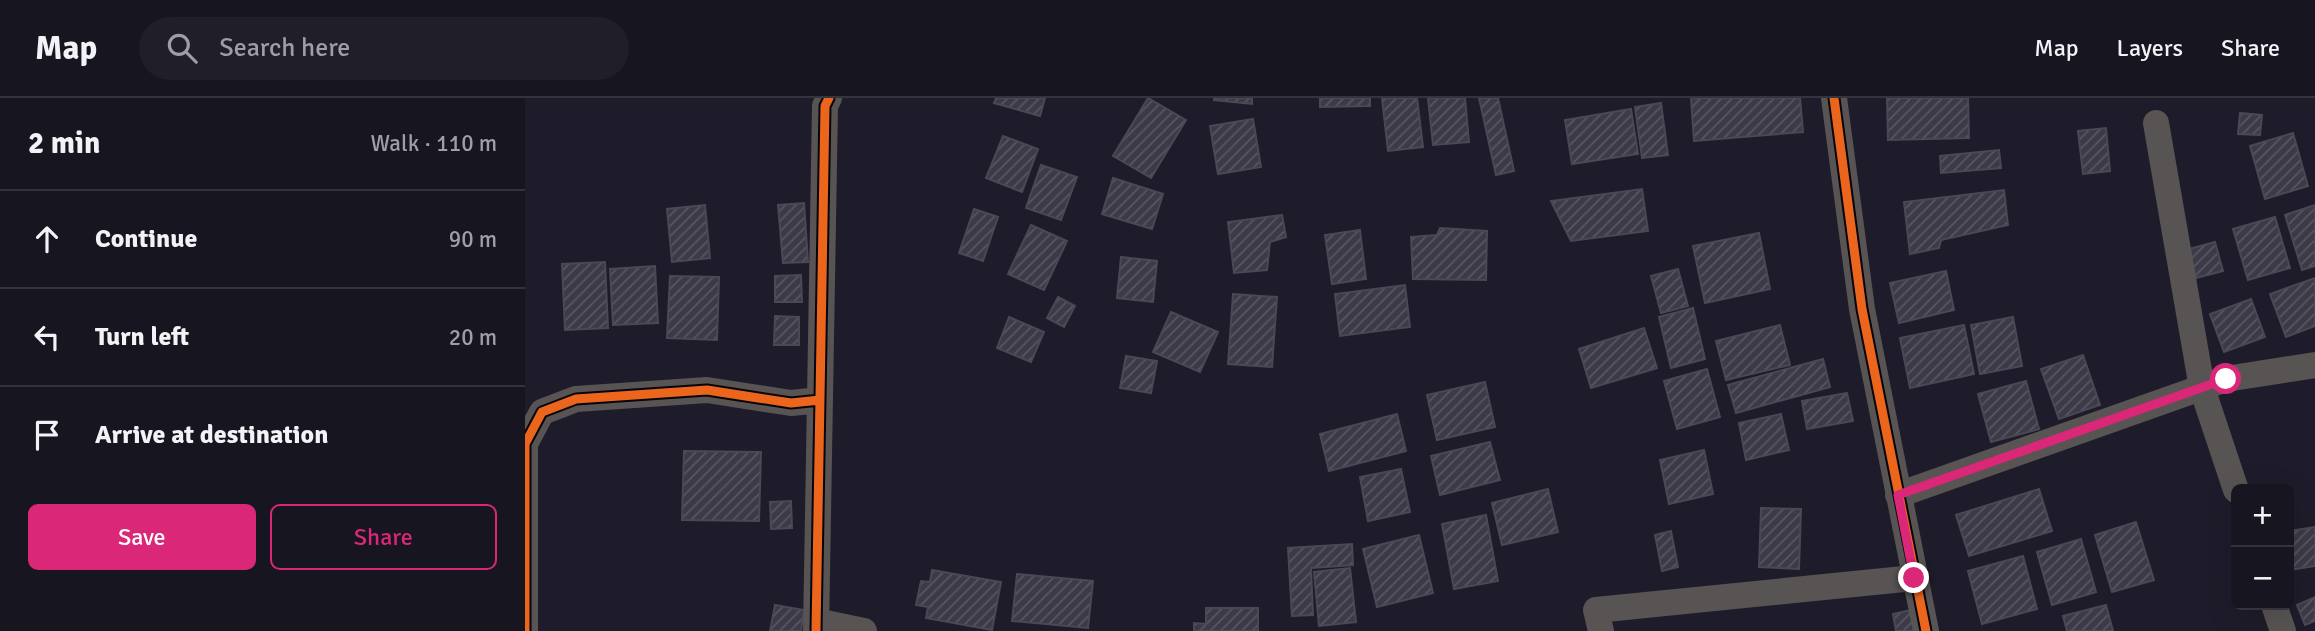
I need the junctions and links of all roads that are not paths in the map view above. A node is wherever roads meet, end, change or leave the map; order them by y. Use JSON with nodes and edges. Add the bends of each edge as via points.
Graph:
{"nodes":[{"id":1,"x":828,"y":98,"type":"edge"},
{"id":2,"x":1834,"y":98,"type":"edge"},
{"id":3,"x":2156,"y":123,"type":"dead end"},
{"id":4,"x":2315,"y":365,"type":"edge"},
{"id":5,"x":2202,"y":388,"type":"junction"},
{"id":6,"x":820,"y":400,"type":"junction"},
{"id":7,"x":2234,"y":484,"type":"edge"},
{"id":8,"x":1898,"y":495,"type":"junction"},
{"id":9,"x":1914,"y":578,"type":"junction"},
{"id":10,"x":2276,"y":610,"type":"edge"},
{"id":11,"x":816,"y":626,"type":"edge"},
{"id":12,"x":525,"y":631,"type":"edge"},
{"id":13,"x":864,"y":631,"type":"edge"},
{"id":14,"x":1601,"y":631,"type":"edge"},
{"id":15,"x":1926,"y":631,"type":"edge"},
{"id":16,"x":2283,"y":631,"type":"edge"}],
"edges":[{"from":1,"to":6,"type":"street"},
{"from":2,"to":8,"type":"street","via":[[1862,309]]},
{"from":3,"to":5,"type":"street"},
{"from":4,"to":5,"type":"street","via":[[2226,379]]},
{"from":5,"to":7,"type":"street"},
{"from":5,"to":8,"type":"street"},
{"from":6,"to":11,"type":"street"},
{"from":6,"to":12,"type":"street","via":[[791,403],[707,390],[576,399],[541,412],[525,444]]},
{"from":8,"to":9,"type":"street"},
{"from":9,"to":14,"type":"street","via":[[1597,610]]},
{"from":9,"to":15,"type":"street"},
{"from":10,"to":16,"type":"street"},
{"from":11,"to":13,"type":"street"}]}
